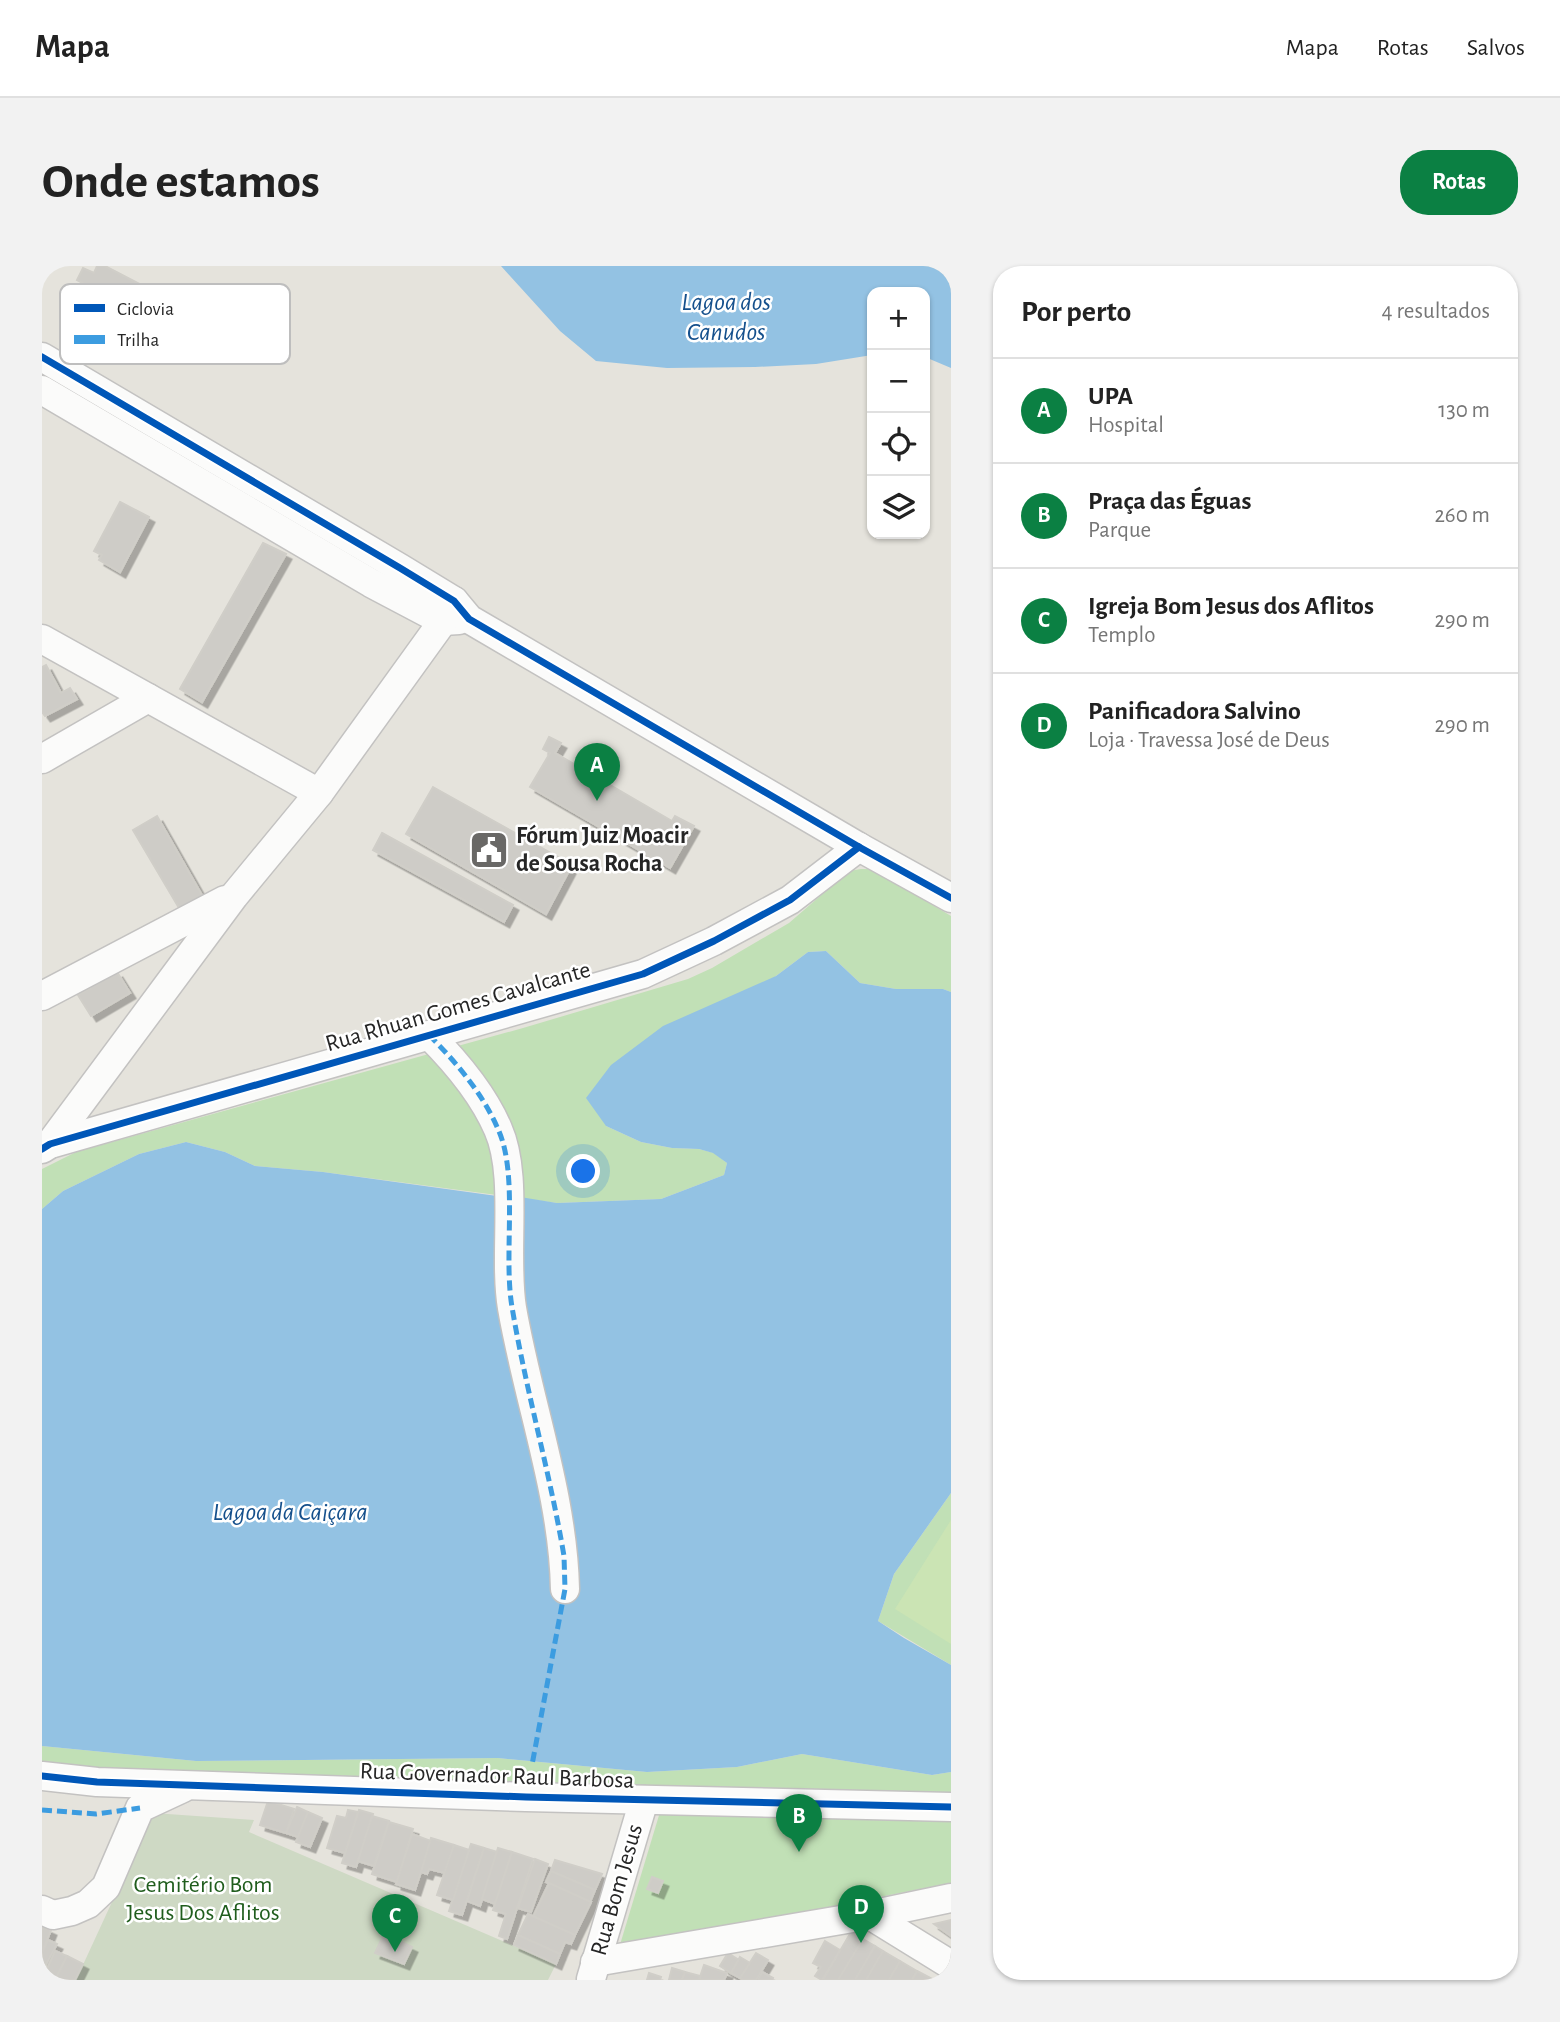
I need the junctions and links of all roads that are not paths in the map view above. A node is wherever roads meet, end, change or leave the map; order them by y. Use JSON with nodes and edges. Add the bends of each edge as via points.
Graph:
{"nodes":[{"id":1,"x":47,"y":382,"type":"edge"},
{"id":2,"x":455,"y":614,"type":"junction"},
{"id":3,"x":42,"y":639,"type":"edge"},
{"id":4,"x":148,"y":698,"type":"junction"},
{"id":5,"x":42,"y":759,"type":"edge"},
{"id":6,"x":319,"y":793,"type":"junction"},
{"id":7,"x":859,"y":847,"type":"junction"},
{"id":8,"x":233,"y":896,"type":"junction"},
{"id":9,"x":951,"y":898,"type":"edge"},
{"id":10,"x":42,"y":996,"type":"edge"},
{"id":11,"x":429,"y":1035,"type":"junction"},
{"id":12,"x":46,"y":1146,"type":"edge"},
{"id":13,"x":565,"y":1589,"type":"dead end"},
{"id":14,"x":42,"y":1776,"type":"edge"},
{"id":15,"x":191,"y":1784,"type":"junction"},
{"id":16,"x":644,"y":1800,"type":"junction"},
{"id":17,"x":951,"y":1807,"type":"edge"},
{"id":18,"x":951,"y":1898,"type":"edge"},
{"id":19,"x":42,"y":1910,"type":"edge"},
{"id":20,"x":870,"y":1915,"type":"junction"},
{"id":21,"x":951,"y":1965,"type":"edge"},
{"id":22,"x":593,"y":1971,"type":"edge"}],
"edges":[{"from":1,"to":2,"type":"street","via":[[352,572]]},
{"from":2,"to":6,"type":"street"},
{"from":2,"to":7,"type":"street"},
{"from":3,"to":4,"type":"street"},
{"from":4,"to":5,"type":"street"},
{"from":4,"to":6,"type":"street"},
{"from":6,"to":8,"type":"street"},
{"from":7,"to":9,"type":"street"},
{"from":7,"to":11,"type":"street","name":"Rua Rhuan Gomes Cavalcante","via":[[790,900],[643,974]]},
{"from":8,"to":10,"type":"street"},
{"from":8,"to":12,"type":"street"},
{"from":11,"to":12,"type":"street","name":"Rua Rhuan Gomes Cavalcante"},
{"from":11,"to":13,"type":"street","via":[[482,1100],[505,1152],[512,1306],[558,1520]]},
{"from":14,"to":15,"type":"street","name":"Rua Governador Raul Barbosa"},
{"from":15,"to":16,"type":"street","name":"Rua Governador Raul Barbosa"},
{"from":15,"to":19,"type":"street","via":[[140,1808],[106,1887],[89,1904],[53,1914]]},
{"from":16,"to":17,"type":"street","name":"Rua Governador Raul Barbosa"},
{"from":16,"to":22,"type":"street","name":"Rua Bom Jesus"},
{"from":18,"to":20,"type":"street"},
{"from":20,"to":21,"type":"street"},
{"from":20,"to":22,"type":"street"}]}
